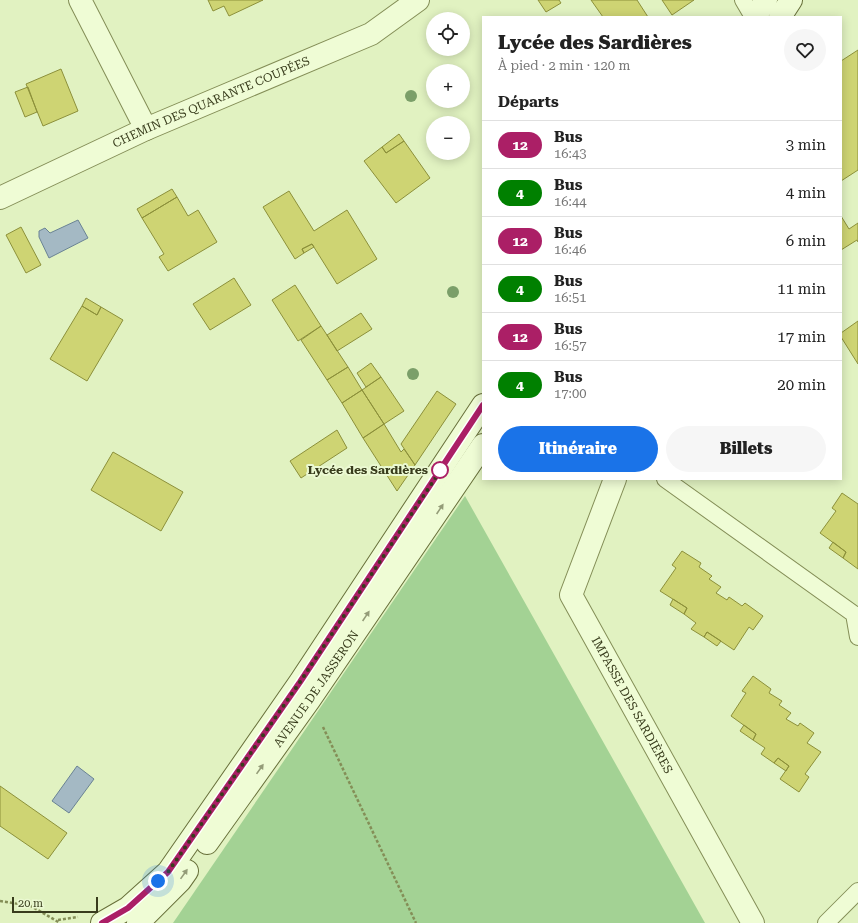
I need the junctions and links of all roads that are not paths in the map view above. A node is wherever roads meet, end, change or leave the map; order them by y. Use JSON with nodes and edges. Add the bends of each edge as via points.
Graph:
{"nodes":[{"id":1,"x":80,"y":0,"type":"edge"},
{"id":2,"x":418,"y":0,"type":"edge"},
{"id":3,"x":744,"y":0,"type":"edge"},
{"id":4,"x":766,"y":0,"type":"edge"},
{"id":5,"x":791,"y":0,"type":"edge"},
{"id":6,"x":753,"y":16,"type":"edge"},
{"id":7,"x":755,"y":16,"type":"edge"},
{"id":8,"x":781,"y":16,"type":"edge"},
{"id":9,"x":146,"y":129,"type":"junction"},
{"id":10,"x":0,"y":198,"type":"edge"},
{"id":11,"x":482,"y":407,"type":"edge"},
{"id":12,"x":482,"y":446,"type":"edge"},
{"id":13,"x":615,"y":480,"type":"edge"},
{"id":14,"x":666,"y":480,"type":"edge"},
{"id":15,"x":856,"y":615,"type":"edge"},
{"id":16,"x":858,"y":637,"type":"edge"},
{"id":17,"x":858,"y":891,"type":"edge"},
{"id":18,"x":102,"y":923,"type":"edge"},
{"id":19,"x":138,"y":923,"type":"edge"},
{"id":20,"x":753,"y":923,"type":"edge"},
{"id":21,"x":826,"y":923,"type":"edge"}],
"edges":[{"from":1,"to":9,"type":"main road"},
{"from":2,"to":9,"type":"main road","name":"CHEMIN DES QUARANTE COUPÉES","via":[[371,34]]},
{"from":3,"to":6,"type":"lane"},
{"from":4,"to":7,"type":"main road"},
{"from":5,"to":8,"type":"main road"},
{"from":9,"to":10,"type":"main road","name":"CHEMIN DES QUARANTE COUPÉES"},
{"from":11,"to":18,"type":"main road","name":"AVENUE DE JASSERON","via":[[300,682],[168,872],[128,908]]},
{"from":19,"to":12,"type":"main road","name":"AVENUE DE JASSERON","one_way":true,"via":[[180,880],[310,699]]},
{"from":13,"to":20,"type":"main road","name":"IMPASSE DES SARDIÈRES","via":[[571,595]]},
{"from":14,"to":15,"type":"lane"},
{"from":15,"to":16,"type":"lane"},
{"from":17,"to":21,"type":"lane"}]}
